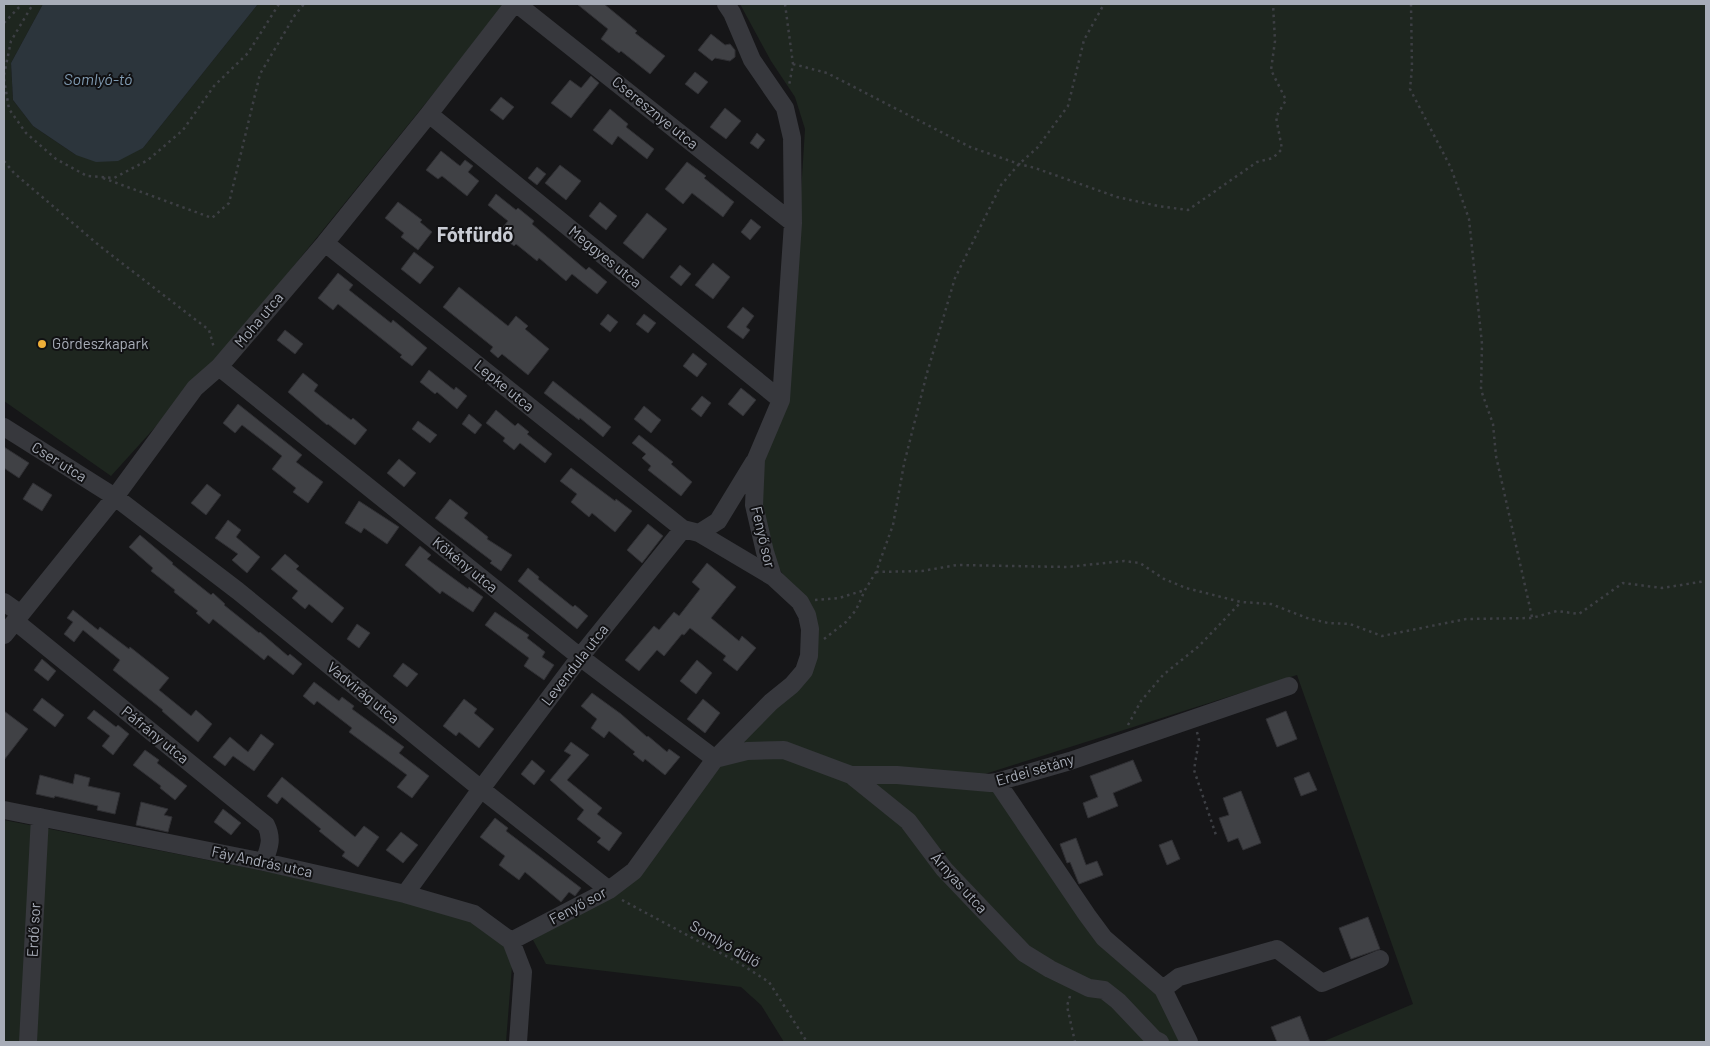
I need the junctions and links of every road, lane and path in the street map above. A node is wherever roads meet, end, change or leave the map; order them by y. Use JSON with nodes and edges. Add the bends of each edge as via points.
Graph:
{"nodes":[{"id":1,"x":22,"y":4,"type":"edge"},
{"id":2,"x":33,"y":4,"type":"edge"},
{"id":3,"x":279,"y":4,"type":"edge"},
{"id":4,"x":304,"y":4,"type":"edge"},
{"id":5,"x":516,"y":4,"type":"edge"},
{"id":6,"x":726,"y":4,"type":"edge"},
{"id":7,"x":785,"y":4,"type":"edge"},
{"id":8,"x":1104,"y":4,"type":"edge"},
{"id":9,"x":1273,"y":4,"type":"edge"},
{"id":10,"x":1411,"y":4,"type":"edge"},
{"id":11,"x":4,"y":23,"type":"edge"},
{"id":12,"x":793,"y":64,"type":"junction"},
{"id":13,"x":4,"y":75,"type":"edge"},
{"id":14,"x":4,"y":79,"type":"edge"},
{"id":15,"x":785,"y":108,"type":"junction"},
{"id":16,"x":429,"y":114,"type":"junction"},
{"id":17,"x":4,"y":161,"type":"edge"},
{"id":18,"x":1019,"y":164,"type":"junction"},
{"id":19,"x":100,"y":177,"type":"junction"},
{"id":20,"x":792,"y":223,"type":"junction"},
{"id":21,"x":325,"y":243,"type":"junction"},
{"id":22,"x":219,"y":366,"type":"junction"},
{"id":23,"x":781,"y":400,"type":"junction"},
{"id":24,"x":4,"y":427,"type":"edge"},
{"id":25,"x":756,"y":459,"type":"junction"},
{"id":26,"x":115,"y":497,"type":"junction"},
{"id":27,"x":691,"y":531,"type":"junction"},
{"id":28,"x":876,"y":572,"type":"junction"},
{"id":29,"x":773,"y":577,"type":"junction"},
{"id":30,"x":1706,"y":581,"type":"edge"},
{"id":31,"x":865,"y":590,"type":"junction"},
{"id":32,"x":4,"y":602,"type":"edge"},
{"id":33,"x":800,"y":602,"type":"junction"},
{"id":34,"x":1241,"y":602,"type":"junction"},
{"id":35,"x":18,"y":617,"type":"junction"},
{"id":36,"x":1532,"y":618,"type":"junction"},
{"id":37,"x":4,"y":635,"type":"edge"},
{"id":38,"x":809,"y":656,"type":"junction"},
{"id":39,"x":580,"y":657,"type":"junction"},
{"id":40,"x":1289,"y":686,"type":"dead end"},
{"id":41,"x":1193,"y":719,"type":"junction"},
{"id":42,"x":1118,"y":745,"type":"junction"},
{"id":43,"x":715,"y":759,"type":"junction"},
{"id":44,"x":851,"y":775,"type":"junction"},
{"id":45,"x":997,"y":782,"type":"junction"},
{"id":46,"x":481,"y":789,"type":"junction"},
{"id":47,"x":4,"y":810,"type":"edge"},
{"id":48,"x":40,"y":817,"type":"junction"},
{"id":49,"x":1217,"y":838,"type":"dead end"},
{"id":50,"x":264,"y":862,"type":"junction"},
{"id":51,"x":609,"y":890,"type":"junction"},
{"id":52,"x":405,"y":894,"type":"junction"},
{"id":53,"x":511,"y":941,"type":"junction"},
{"id":54,"x":1380,"y":959,"type":"dead end"},
{"id":55,"x":1075,"y":980,"type":"junction"},
{"id":56,"x":1163,"y":989,"type":"junction"},
{"id":57,"x":28,"y":1042,"type":"edge"},
{"id":58,"x":518,"y":1042,"type":"edge"},
{"id":59,"x":807,"y":1042,"type":"edge"},
{"id":60,"x":1075,"y":1042,"type":"edge"},
{"id":61,"x":1160,"y":1042,"type":"edge"},
{"id":62,"x":1189,"y":1042,"type":"edge"}],
"edges":[{"from":1,"to":11,"type":"path"},
{"from":2,"to":13,"type":"path","via":[[11,41]]},
{"from":3,"to":19,"type":"path","via":[[248,53],[214,86],[183,130],[148,160],[114,178]]},
{"from":4,"to":19,"type":"path","via":[[260,74],[229,202],[212,218]]},
{"from":5,"to":16,"type":"street","name":"Moha utca"},
{"from":5,"to":20,"type":"street","name":"Cseresznye utca"},
{"from":6,"to":15,"type":"street","via":[[752,60]]},
{"from":7,"to":12,"type":"path"},
{"from":8,"to":18,"type":"path","via":[[1084,40],[1068,106],[1037,148]]},
{"from":9,"to":18,"type":"path","via":[[1275,41],[1271,70],[1286,100],[1276,118],[1282,148],[1273,158],[1257,162],[1188,210],[1117,197]]},
{"from":10,"to":36,"type":"path","via":[[1410,89],[1451,168],[1469,219],[1482,344],[1481,390],[1493,424],[1496,456]]},
{"from":12,"to":15,"type":"path"},
{"from":12,"to":18,"type":"path","via":[[827,72],[970,147]]},
{"from":14,"to":19,"type":"path","via":[[9,110],[26,133],[56,159],[87,176]]},
{"from":15,"to":20,"type":"street","name":"Fenyő sor","via":[[792,138]]},
{"from":16,"to":21,"type":"street","name":"Moha utca"},
{"from":16,"to":23,"type":"street","name":"Meggyes utca"},
{"from":17,"to":22,"type":"path","via":[[101,247],[209,330]]},
{"from":18,"to":28,"type":"path","via":[[1001,185],[956,278],[915,418],[893,525]]},
{"from":20,"to":23,"type":"street","name":"Fenyő sor"},
{"from":21,"to":22,"type":"street","name":"Moha utca"},
{"from":21,"to":27,"type":"street","name":"Lepke utca"},
{"from":22,"to":26,"type":"street","name":"Moha utca","via":[[196,388]]},
{"from":22,"to":39,"type":"street","name":"Kökény utca"},
{"from":23,"to":25,"type":"street","name":"Fenyő sor"},
{"from":24,"to":26,"type":"street","name":"Cser utca"},
{"from":25,"to":27,"type":"street","name":"Levendula utca","via":[[718,521]]},
{"from":25,"to":29,"type":"street","name":"Fenyő sor","via":[[754,505]]},
{"from":26,"to":35,"type":"street","name":"Moha utca"},
{"from":26,"to":46,"type":"street","name":"Vadvirág utca","via":[[238,591]]},
{"from":27,"to":29,"type":"street","name":"Lepke utca"},
{"from":27,"to":39,"type":"street","name":"Levendula utca"},
{"from":28,"to":31,"type":"path"},
{"from":28,"to":34,"type":"path","via":[[922,571],[957,565],[1067,567],[1124,561],[1140,563],[1164,579],[1186,588]]},
{"from":29,"to":33,"type":"street","name":"Fenyő sor"},
{"from":30,"to":36,"type":"path","via":[[1662,588],[1623,583],[1579,614],[1557,611]]},
{"from":31,"to":33,"type":"path","via":[[839,598]]},
{"from":31,"to":38,"type":"path","via":[[846,622]]},
{"from":32,"to":35,"type":"street","name":"Páfrány utca"},
{"from":33,"to":38,"type":"street","name":"Fenyő sor","via":[[810,629]]},
{"from":34,"to":36,"type":"path","via":[[1271,604],[1307,618],[1350,624],[1382,636],[1466,619]]},
{"from":34,"to":42,"type":"path","via":[[1199,646],[1163,675],[1141,701]]},
{"from":35,"to":37,"type":"street","name":"Moha utca"},
{"from":35,"to":50,"type":"street","name":"Páfrány utca","via":[[266,825],[271,835]]},
{"from":38,"to":43,"type":"street","name":"Fenyő sor","via":[[804,671],[792,685]]},
{"from":39,"to":43,"type":"street","name":"Kökény utca"},
{"from":39,"to":46,"type":"street","name":"Levendula utca"},
{"from":40,"to":41,"type":"street","name":"Erdei sétány"},
{"from":41,"to":42,"type":"street","name":"Erdei sétány"},
{"from":41,"to":49,"type":"path","via":[[1199,740],[1194,770]]},
{"from":42,"to":45,"type":"street","name":"Erdei sétány"},
{"from":43,"to":44,"type":"street","name":"Erdei sétány","via":[[747,751],[784,750]]},
{"from":43,"to":51,"type":"street","name":"Fenyő sor","via":[[634,871]]},
{"from":44,"to":45,"type":"street","name":"Erdei sétány"},
{"from":44,"to":55,"type":"street","name":"Árnyas utca","via":[[908,821],[944,869],[1024,953]]},
{"from":45,"to":56,"type":"street","via":[[1104,938]]},
{"from":46,"to":51,"type":"street","name":"Vadvirág utca"},
{"from":46,"to":52,"type":"street","name":"Levendula utca"},
{"from":47,"to":48,"type":"street","name":"Fáy András utca"},
{"from":48,"to":50,"type":"street","name":"Fáy András utca"},
{"from":48,"to":57,"type":"street","name":"Erdő sor"},
{"from":50,"to":52,"type":"street","name":"Fáy András utca"},
{"from":51,"to":53,"type":"street","name":"Fenyő sor"},
{"from":51,"to":59,"type":"path","name":"Somlyó dűlő","via":[[769,982]]},
{"from":52,"to":53,"type":"street","name":"Fáy András utca","via":[[474,914]]},
{"from":53,"to":58,"type":"street","via":[[523,972]]},
{"from":54,"to":56,"type":"street","via":[[1322,983],[1276,948],[1179,977]]},
{"from":55,"to":60,"type":"path","via":[[1067,1006]]},
{"from":55,"to":61,"type":"street","name":"Árnyas utca","via":[[1089,988],[1104,990]]},
{"from":56,"to":62,"type":"street"}]}
